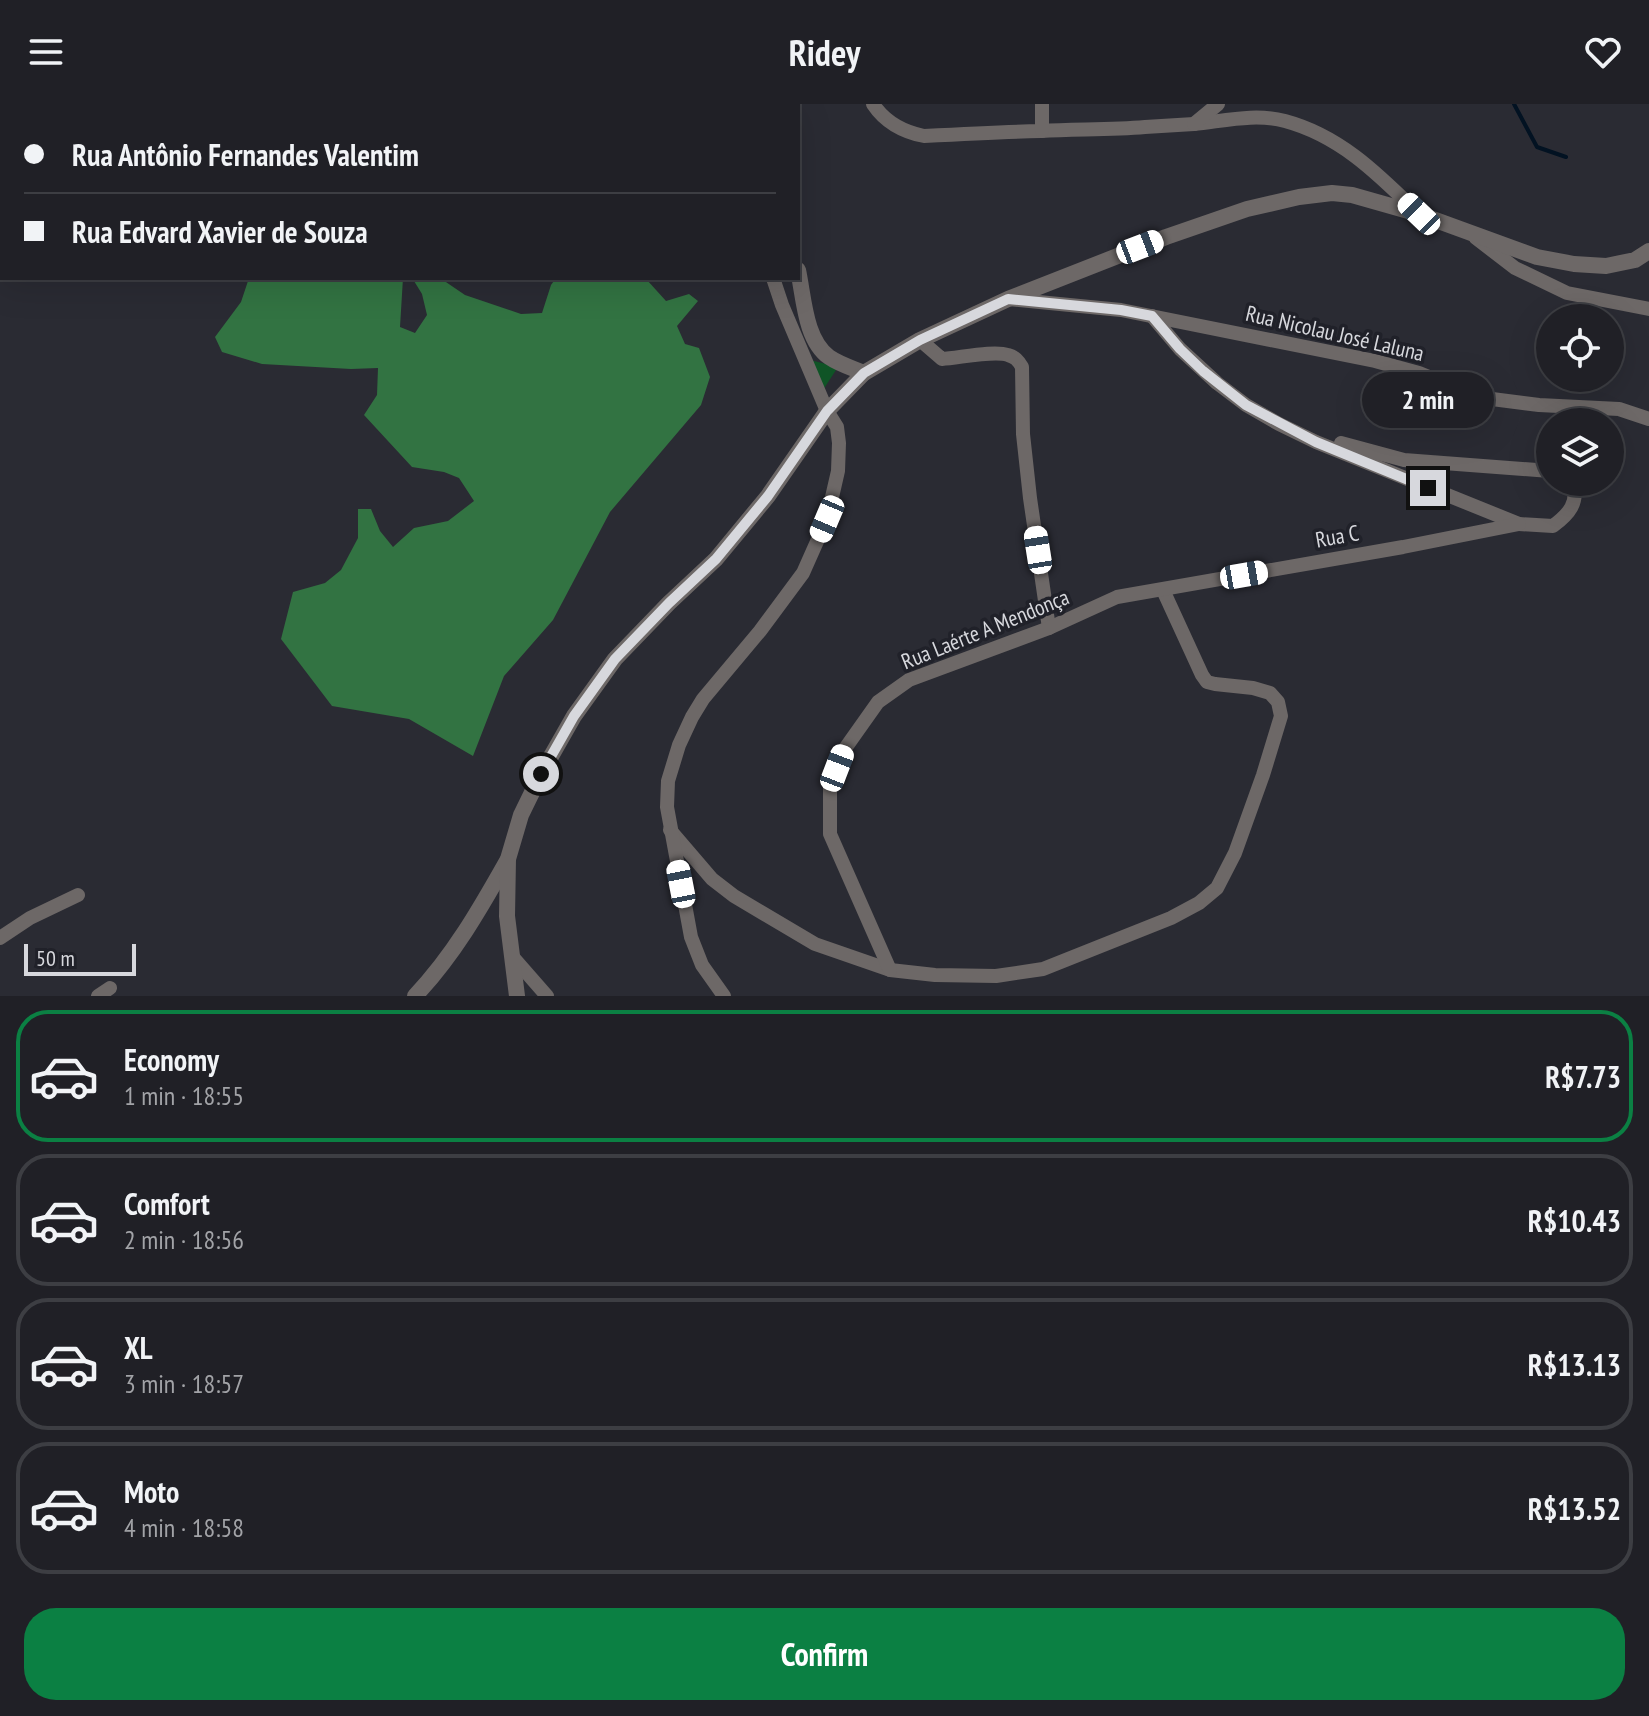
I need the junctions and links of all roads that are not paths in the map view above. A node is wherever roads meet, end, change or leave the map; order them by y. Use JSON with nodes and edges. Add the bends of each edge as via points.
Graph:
{"nodes":[{"id":1,"x":873,"y":104,"type":"edge"},
{"id":2,"x":1042,"y":104,"type":"edge"},
{"id":3,"x":1218,"y":104,"type":"edge"},
{"id":4,"x":1194,"y":124,"type":"junction"},
{"id":5,"x":1042,"y":131,"type":"junction"},
{"id":6,"x":1419,"y":214,"type":"junction"},
{"id":7,"x":1466,"y":231,"type":"junction"},
{"id":8,"x":1649,"y":251,"type":"edge"},
{"id":9,"x":774,"y":280,"type":"edge"},
{"id":10,"x":800,"y":280,"type":"edge"},
{"id":11,"x":1008,"y":299,"type":"junction"},
{"id":12,"x":1649,"y":309,"type":"edge"},
{"id":13,"x":1152,"y":316,"type":"junction"},
{"id":14,"x":920,"y":340,"type":"junction"},
{"id":15,"x":864,"y":373,"type":"junction"},
{"id":16,"x":827,"y":411,"type":"junction"},
{"id":17,"x":1649,"y":419,"type":"edge"},
{"id":18,"x":1279,"y":424,"type":"junction"},
{"id":19,"x":1536,"y":470,"type":"edge"},
{"id":20,"x":1575,"y":496,"type":"edge"},
{"id":21,"x":1519,"y":524,"type":"junction"},
{"id":22,"x":1163,"y":590,"type":"junction"},
{"id":23,"x":1049,"y":628,"type":"junction"},
{"id":24,"x":670,"y":830,"type":"junction"},
{"id":25,"x":508,"y":859,"type":"junction"},
{"id":26,"x":78,"y":895,"type":"dead end"},
{"id":27,"x":0,"y":938,"type":"edge"},
{"id":28,"x":512,"y":956,"type":"junction"},
{"id":29,"x":890,"y":970,"type":"junction"},
{"id":30,"x":419,"y":994,"type":"edge"},
{"id":31,"x":517,"y":996,"type":"edge"},
{"id":32,"x":547,"y":996,"type":"edge"},
{"id":33,"x":724,"y":996,"type":"edge"}],
"edges":[{"from":1,"to":5,"type":"street","via":[[907,133],[924,136]]},
{"from":2,"to":5,"type":"street"},
{"from":3,"to":4,"type":"street"},
{"from":4,"to":5,"type":"street"},
{"from":4,"to":6,"type":"street","via":[[1263,118],[1324,136],[1374,170]]},
{"from":6,"to":7,"type":"street"},
{"from":6,"to":11,"type":"street","via":[[1352,195],[1299,197],[1179,232]]},
{"from":7,"to":8,"type":"street","via":[[1537,257],[1574,264],[1606,266]]},
{"from":7,"to":12,"type":"street","via":[[1515,268],[1567,293]]},
{"from":9,"to":16,"type":"street"},
{"from":10,"to":15,"type":"street","via":[[812,337],[820,350]]},
{"from":11,"to":13,"type":"street","name":"Rua Nicolau José Laluna"},
{"from":11,"to":14,"type":"street"},
{"from":13,"to":17,"type":"street","name":"Rua Nicolau José Laluna","via":[[1375,361],[1492,399],[1619,409]]},
{"from":13,"to":18,"type":"street","via":[[1217,383]]},
{"from":14,"to":15,"type":"street"},
{"from":14,"to":23,"type":"street","via":[[942,359],[1001,353],[1022,367],[1027,473]]},
{"from":15,"to":16,"type":"street"},
{"from":16,"to":24,"type":"street","via":[[839,443],[827,519],[803,573],[692,717],[668,781]]},
{"from":16,"to":25,"type":"street","via":[[716,559],[615,659],[574,716],[521,815]]},
{"from":18,"to":19,"type":"street","via":[[1404,460]]},
{"from":18,"to":21,"type":"street"},
{"from":20,"to":21,"type":"street","name":"Rua C","via":[[1574,506],[1553,526]]},
{"from":21,"to":22,"type":"street","name":"Rua C"},
{"from":22,"to":23,"type":"street","name":"Rua Laérte A Mendonça","via":[[1117,597]]},
{"from":22,"to":29,"type":"street","via":[[1207,682],[1270,693],[1281,716],[1235,853],[1217,888],[1171,918],[1043,969],[996,976]]},
{"from":23,"to":29,"type":"street","name":"Rua Laérte A Mendonça","via":[[909,680],[878,702],[844,750],[830,786],[830,834]]},
{"from":24,"to":29,"type":"street","via":[[734,896],[815,944]]},
{"from":24,"to":33,"type":"street","via":[[691,937],[702,965]]},
{"from":25,"to":28,"type":"street"},
{"from":25,"to":30,"type":"street","via":[[454,950]]},
{"from":26,"to":27,"type":"street"},
{"from":28,"to":31,"type":"street"},
{"from":28,"to":32,"type":"street"}]}
